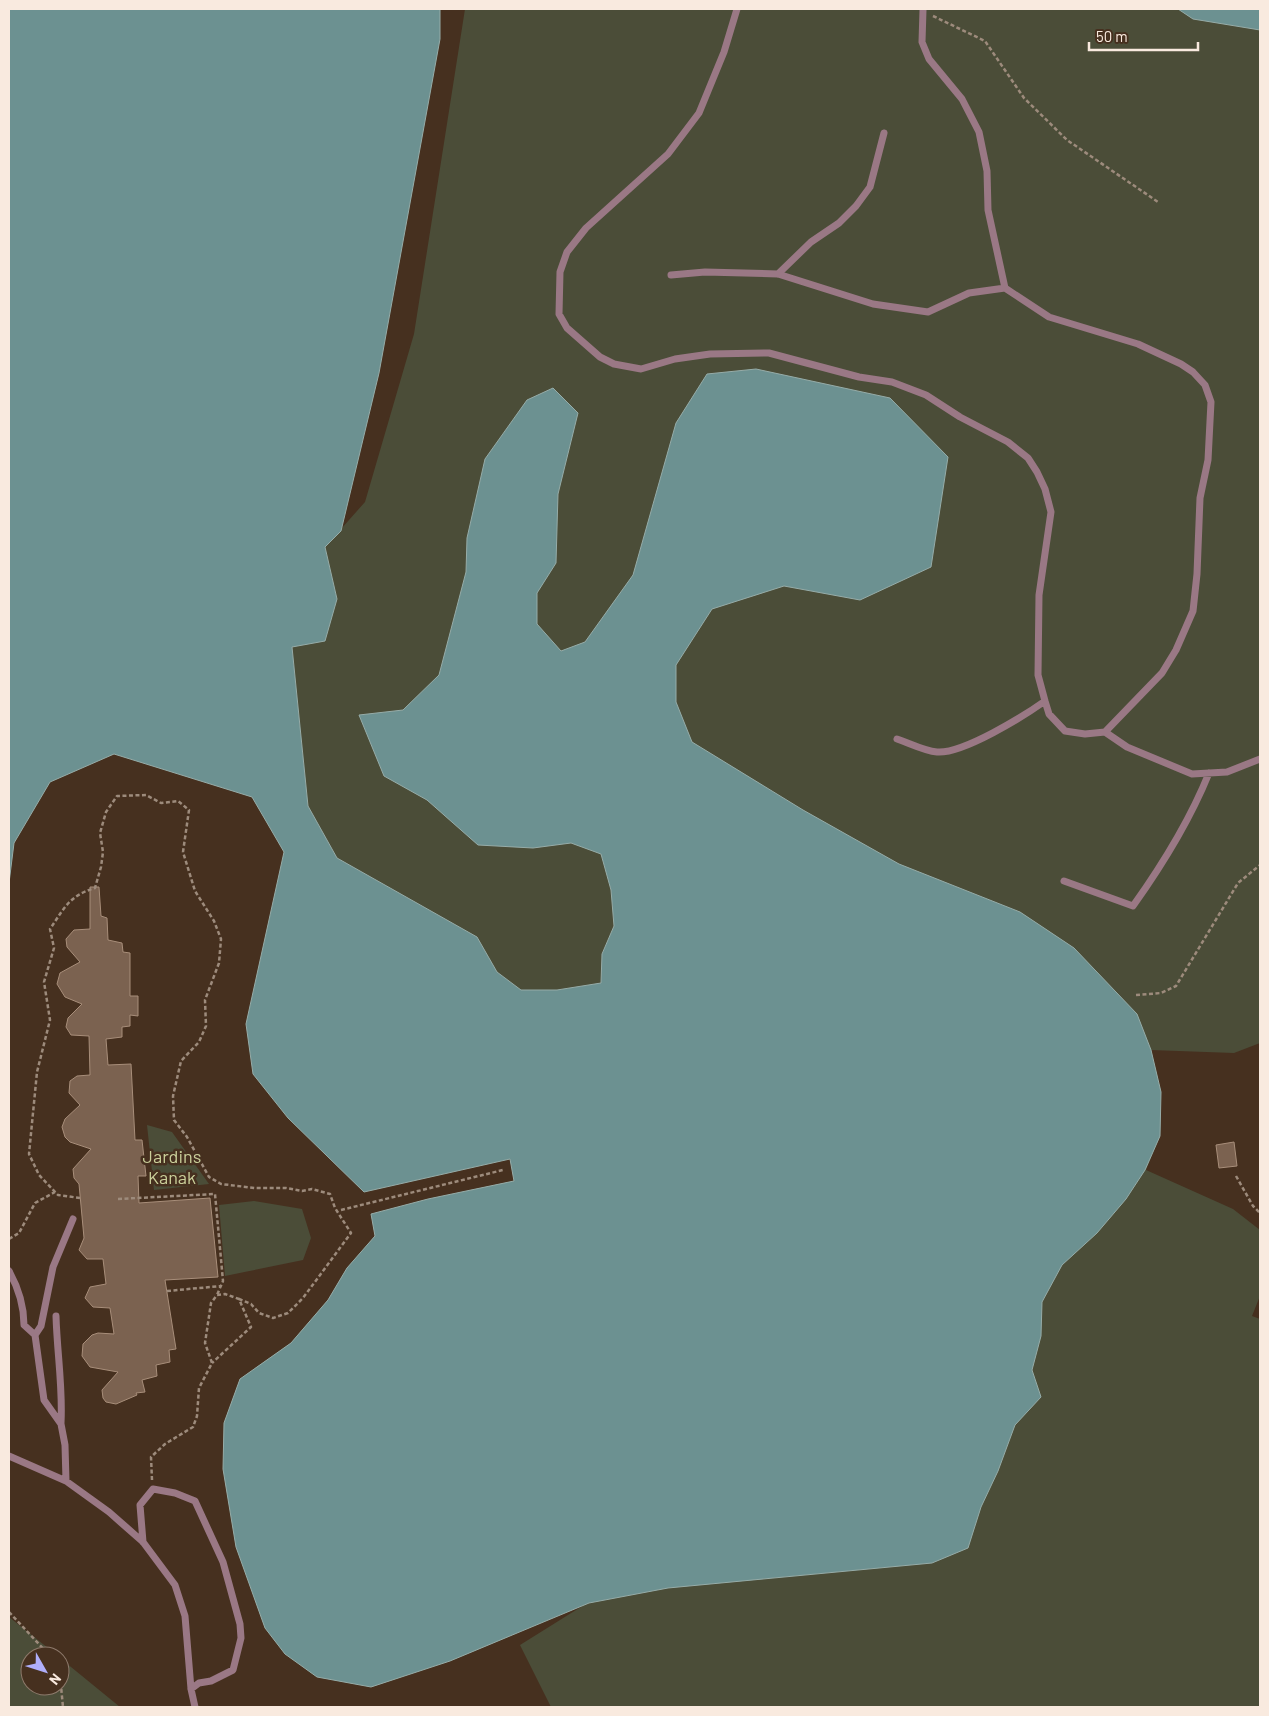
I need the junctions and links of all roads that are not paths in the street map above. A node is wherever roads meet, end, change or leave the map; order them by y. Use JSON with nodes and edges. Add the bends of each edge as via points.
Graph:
{"nodes":[{"id":1,"x":737,"y":9,"type":"edge"},
{"id":2,"x":923,"y":10,"type":"road end"},
{"id":3,"x":884,"y":133,"type":"dead end"},
{"id":4,"x":778,"y":274,"type":"junction"},
{"id":5,"x":671,"y":275,"type":"dead end"},
{"id":6,"x":1005,"y":288,"type":"junction"},
{"id":7,"x":1045,"y":701,"type":"junction"},
{"id":8,"x":1105,"y":732,"type":"junction"},
{"id":9,"x":896,"y":739,"type":"dead end"},
{"id":10,"x":1260,"y":759,"type":"edge"},
{"id":11,"x":1209,"y":773,"type":"junction"},
{"id":12,"x":1064,"y":881,"type":"dead end"},
{"id":13,"x":73,"y":1219,"type":"dead end"},
{"id":14,"x":9,"y":1271,"type":"edge"},
{"id":15,"x":56,"y":1316,"type":"dead end"},
{"id":16,"x":35,"y":1335,"type":"junction"},
{"id":17,"x":61,"y":1424,"type":"junction"},
{"id":18,"x":9,"y":1456,"type":"edge"},
{"id":19,"x":66,"y":1481,"type":"junction"},
{"id":20,"x":142,"y":1542,"type":"junction"},
{"id":21,"x":190,"y":1689,"type":"junction"},
{"id":22,"x":196,"y":1707,"type":"edge"}],
"edges":[{"from":1,"to":7,"type":"lane","via":[[724,52],[699,113],[668,154],[586,228],[566,252],[560,272],[558,314],[566,328],[600,357],[614,364],[641,369],[675,359],[710,354],[769,353],[859,377],[892,382],[926,395],[1008,442],[1028,458],[1037,472],[1051,512],[1039,595],[1038,675]]},
{"from":2,"to":6,"type":"lane","via":[[922,42],[929,59],[962,99],[978,132],[987,171],[990,218]]},
{"from":3,"to":4,"type":"lane","via":[[870,187],[856,206]]},
{"from":4,"to":5,"type":"lane","via":[[704,272]]},
{"from":4,"to":6,"type":"lane","via":[[873,304],[928,312],[969,293]]},
{"from":6,"to":8,"type":"lane","via":[[1049,317],[1138,344],[1181,364],[1205,385],[1211,402],[1208,460],[1200,498],[1193,611],[1162,673]]},
{"from":7,"to":8,"type":"lane","via":[[1050,714],[1065,731]]},
{"from":7,"to":9,"type":"lane","via":[[1024,716],[964,746],[938,752]]},
{"from":8,"to":11,"type":"lane","via":[[1127,747],[1192,774]]},
{"from":10,"to":11,"type":"lane","via":[[1227,772]]},
{"from":11,"to":12,"type":"lane","via":[[1193,809],[1156,874],[1133,906]]},
{"from":13,"to":16,"type":"lane","via":[[53,1267],[41,1326]]},
{"from":14,"to":16,"type":"lane","via":[[22,1302],[24,1325]]},
{"from":15,"to":17,"type":"lane"},
{"from":16,"to":17,"type":"lane","via":[[44,1400]]},
{"from":17,"to":19,"type":"lane"},
{"from":18,"to":19,"type":"lane"},
{"from":19,"to":20,"type":"lane","via":[[109,1512]]},
{"from":20,"to":21,"type":"lane","via":[[175,1585],[185,1616]]},
{"from":20,"to":21,"type":"lane","via":[[140,1505],[153,1489],[175,1493],[195,1501],[223,1562],[242,1638],[233,1670]]},
{"from":21,"to":22,"type":"lane"}]}
